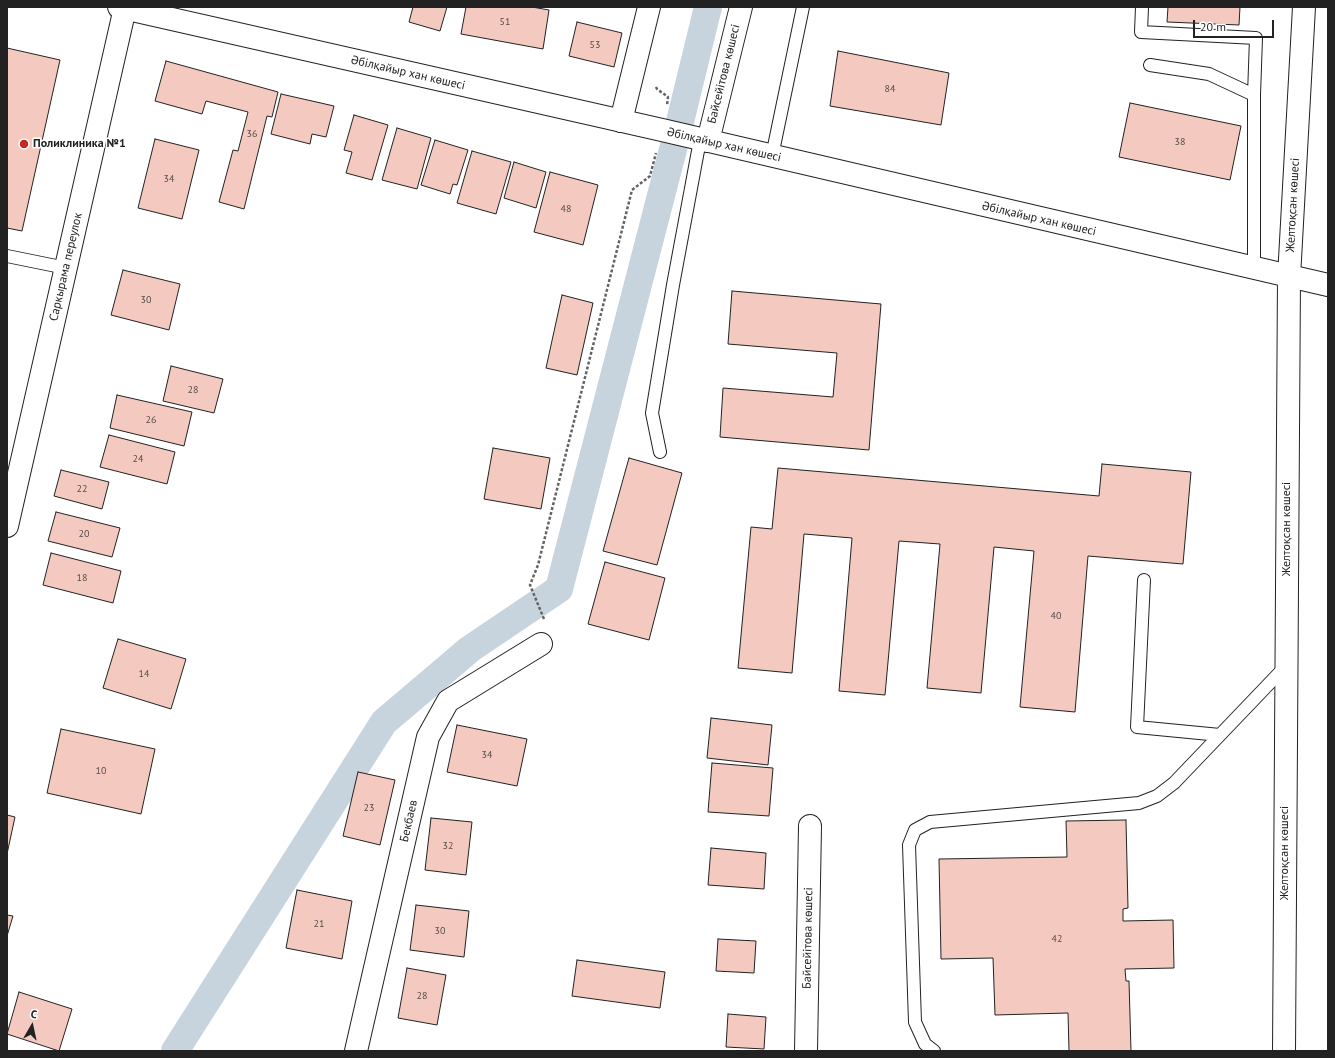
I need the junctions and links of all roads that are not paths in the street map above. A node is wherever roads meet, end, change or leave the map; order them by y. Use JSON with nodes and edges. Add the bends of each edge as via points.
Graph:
{"nodes":[{"id":1,"x":649,"y":7,"type":"edge"},
{"id":2,"x":741,"y":7,"type":"edge"},
{"id":3,"x":803,"y":7,"type":"edge"},
{"id":4,"x":1142,"y":7,"type":"edge"},
{"id":5,"x":1304,"y":7,"type":"edge"},
{"id":6,"x":122,"y":8,"type":"edge"},
{"id":7,"x":1150,"y":65,"type":"dead end"},
{"id":8,"x":1254,"y":95,"type":"junction"},
{"id":9,"x":621,"y":121,"type":"junction"},
{"id":10,"x":704,"y":141,"type":"junction"},
{"id":11,"x":772,"y":156,"type":"junction"},
{"id":12,"x":7,"y":256,"type":"edge"},
{"id":13,"x":66,"y":268,"type":"junction"},
{"id":14,"x":1254,"y":269,"type":"junction"},
{"id":15,"x":1288,"y":277,"type":"junction"},
{"id":16,"x":1328,"y":285,"type":"edge"},
{"id":17,"x":660,"y":452,"type":"dead end"},
{"id":18,"x":7,"y":526,"type":"edge"},
{"id":19,"x":1144,"y":580,"type":"dead end"},
{"id":20,"x":544,"y":635,"type":"road end"},
{"id":21,"x":1286,"y":665,"type":"junction"},
{"id":22,"x":1220,"y":735,"type":"junction"},
{"id":23,"x":810,"y":826,"type":"dead end"},
{"id":24,"x":356,"y":1051,"type":"edge"},
{"id":25,"x":806,"y":1051,"type":"edge"},
{"id":26,"x":934,"y":1051,"type":"edge"},
{"id":27,"x":1284,"y":1051,"type":"edge"}],
"edges":[{"from":1,"to":9,"type":"street"},
{"from":2,"to":10,"type":"street","name":"Байсейітова көшесі"},
{"from":3,"to":11,"type":"lane"},
{"from":4,"to":8,"type":"lane","via":[[1141,32],[1256,38]]},
{"from":5,"to":15,"type":"street","name":"Желтоқсан көшесі"},
{"from":6,"to":9,"type":"street","name":"Әбілқайыр хан көшесі"},
{"from":6,"to":13,"type":"street","name":"Саркырама переулок"},
{"from":7,"to":8,"type":"lane","via":[[1209,74]]},
{"from":8,"to":14,"type":"lane"},
{"from":9,"to":10,"type":"street","name":"Әбілқайыр хан көшесі"},
{"from":10,"to":11,"type":"street","name":"Әбілқайыр хан көшесі"},
{"from":10,"to":17,"type":"lane","via":[[673,285],[652,413]]},
{"from":11,"to":14,"type":"street","name":"Әбілқайыр хан көшесі"},
{"from":12,"to":13,"type":"lane"},
{"from":13,"to":18,"type":"street","name":"Саркырама переулок"},
{"from":14,"to":15,"type":"street","name":"Әбілқайыр хан көшесі"},
{"from":15,"to":16,"type":"street","name":"Әбілқайыр хан көшесі"},
{"from":15,"to":21,"type":"street","name":"Желтоқсан көшесі"},
{"from":19,"to":22,"type":"lane","via":[[1137,727]]},
{"from":20,"to":24,"type":"street","name":"Бекбаев","via":[[448,701],[428,737]]},
{"from":21,"to":22,"type":"lane"},
{"from":21,"to":27,"type":"street","name":"Желтоқсан көшесі"},
{"from":22,"to":26,"type":"lane","via":[[1174,783],[1157,796],[1139,803],[930,822],[915,830],[909,845],[915,1022],[925,1044]]},
{"from":23,"to":25,"type":"street","name":"Байсейітова көшесі"}]}
